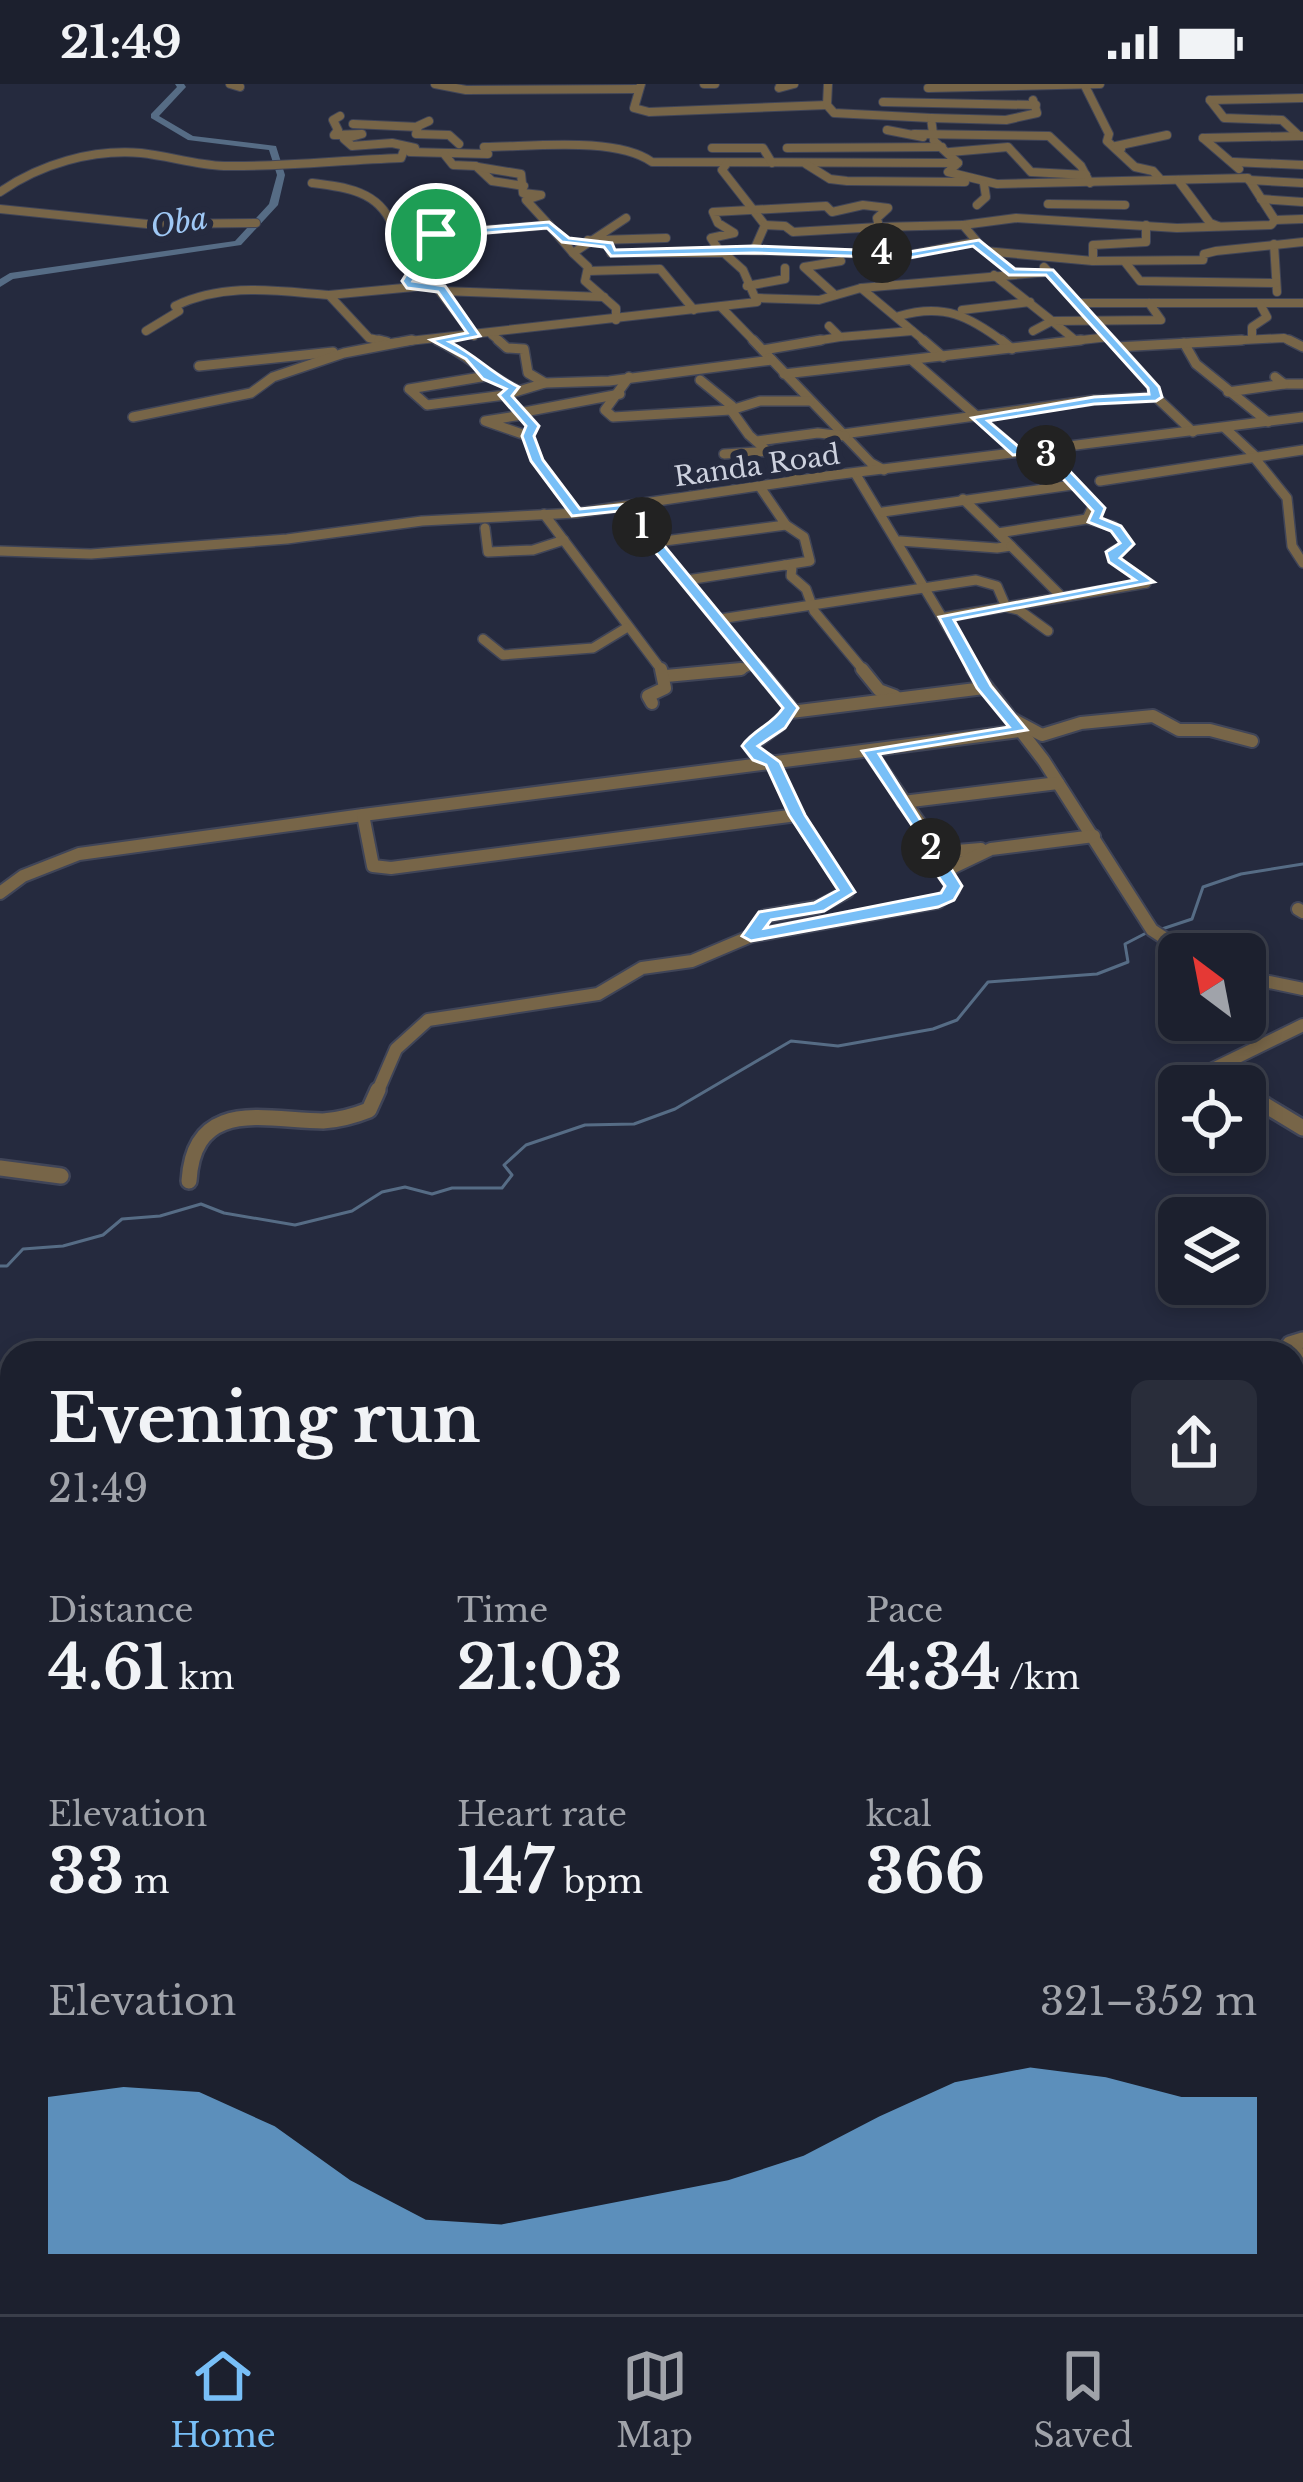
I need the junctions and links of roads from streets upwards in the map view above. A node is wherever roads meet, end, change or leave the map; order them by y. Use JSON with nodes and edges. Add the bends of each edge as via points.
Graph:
{"nodes":[{"id":1,"x":230,"y":84,"type":"edge"},
{"id":2,"x":435,"y":84,"type":"edge"},
{"id":3,"x":704,"y":84,"type":"edge"},
{"id":4,"x":716,"y":84,"type":"edge"},
{"id":5,"x":726,"y":84,"type":"edge"},
{"id":6,"x":828,"y":84,"type":"edge"},
{"id":7,"x":1084,"y":84,"type":"edge"},
{"id":8,"x":1100,"y":84,"type":"edge"},
{"id":9,"x":1057,"y":85,"type":"edge"},
{"id":10,"x":505,"y":86,"type":"edge"},
{"id":11,"x":640,"y":86,"type":"edge"},
{"id":12,"x":927,"y":86,"type":"edge"},
{"id":13,"x":1033,"y":86,"type":"edge"},
{"id":14,"x":240,"y":87,"type":"edge"},
{"id":15,"x":1303,"y":98,"type":"edge"},
{"id":16,"x":928,"y":104,"type":"junction"},
{"id":17,"x":827,"y":105,"type":"junction"},
{"id":18,"x":1036,"y":105,"type":"junction"},
{"id":19,"x":889,"y":116,"type":"junction"},
{"id":20,"x":931,"y":118,"type":"junction"},
{"id":21,"x":429,"y":122,"type":"dead end"},
{"id":22,"x":418,"y":128,"type":"junction"},
{"id":23,"x":886,"y":130,"type":"dead end"},
{"id":24,"x":1167,"y":135,"type":"dead end"},
{"id":25,"x":1300,"y":135,"type":"edge"},
{"id":26,"x":1010,"y":136,"type":"dead end"},
{"id":27,"x":636,"y":141,"type":"dead end"},
{"id":28,"x":459,"y":144,"type":"junction"},
{"id":29,"x":473,"y":145,"type":"dead end"},
{"id":30,"x":1008,"y":147,"type":"junction"},
{"id":31,"x":712,"y":148,"type":"dead end"},
{"id":32,"x":787,"y":148,"type":"dead end"},
{"id":33,"x":945,"y":149,"type":"junction"},
{"id":34,"x":627,"y":150,"type":"junction"},
{"id":35,"x":405,"y":152,"type":"junction"},
{"id":36,"x":433,"y":152,"type":"junction"},
{"id":37,"x":1121,"y":153,"type":"junction"},
{"id":38,"x":445,"y":155,"type":"junction"},
{"id":39,"x":1017,"y":156,"type":"junction"},
{"id":40,"x":1233,"y":162,"type":"junction"},
{"id":41,"x":727,"y":163,"type":"junction"},
{"id":42,"x":772,"y":163,"type":"junction"},
{"id":43,"x":801,"y":163,"type":"junction"},
{"id":44,"x":1303,"y":165,"type":"edge"},
{"id":45,"x":478,"y":167,"type":"junction"},
{"id":46,"x":1096,"y":172,"type":"dead end"},
{"id":47,"x":1085,"y":176,"type":"junction"},
{"id":48,"x":1248,"y":179,"type":"junction"},
{"id":49,"x":1161,"y":180,"type":"junction"},
{"id":50,"x":1178,"y":180,"type":"junction"},
{"id":51,"x":1303,"y":182,"type":"edge"},
{"id":52,"x":313,"y":183,"type":"dead end"},
{"id":53,"x":981,"y":183,"type":"junction"},
{"id":54,"x":1106,"y":183,"type":"junction"},
{"id":55,"x":1034,"y":184,"type":"junction"},
{"id":56,"x":3,"y":186,"type":"edge"},
{"id":57,"x":524,"y":186,"type":"junction"},
{"id":58,"x":1261,"y":199,"type":"junction"},
{"id":59,"x":1303,"y":202,"type":"edge"},
{"id":60,"x":1048,"y":204,"type":"junction"},
{"id":61,"x":977,"y":205,"type":"dead end"},
{"id":62,"x":1125,"y":205,"type":"junction"},
{"id":63,"x":826,"y":206,"type":"junction"},
{"id":64,"x":888,"y":208,"type":"junction"},
{"id":65,"x":899,"y":208,"type":"dead end"},
{"id":66,"x":0,"y":209,"type":"edge"},
{"id":67,"x":757,"y":211,"type":"junction"},
{"id":68,"x":626,"y":218,"type":"dead end"},
{"id":69,"x":1303,"y":219,"type":"edge"},
{"id":70,"x":1275,"y":220,"type":"junction"},
{"id":71,"x":256,"y":223,"type":"dead end"},
{"id":72,"x":1066,"y":223,"type":"junction"},
{"id":73,"x":1143,"y":224,"type":"junction"},
{"id":74,"x":549,"y":225,"type":"junction"},
{"id":75,"x":765,"y":225,"type":"junction"},
{"id":76,"x":963,"y":225,"type":"junction"},
{"id":77,"x":1218,"y":226,"type":"junction"},
{"id":78,"x":879,"y":227,"type":"junction"},
{"id":79,"x":855,"y":229,"type":"junction"},
{"id":80,"x":436,"y":234,"type":"junction"},
{"id":81,"x":666,"y":238,"type":"dead end"},
{"id":82,"x":566,"y":240,"type":"junction"},
{"id":83,"x":588,"y":240,"type":"junction"},
{"id":84,"x":975,"y":242,"type":"junction"},
{"id":85,"x":1303,"y":242,"type":"edge"},
{"id":86,"x":1274,"y":244,"type":"junction"},
{"id":87,"x":756,"y":245,"type":"junction"},
{"id":88,"x":985,"y":251,"type":"junction"},
{"id":89,"x":725,"y":252,"type":"junction"},
{"id":90,"x":573,"y":253,"type":"junction"},
{"id":91,"x":909,"y":255,"type":"junction"},
{"id":92,"x":1035,"y":256,"type":"junction"},
{"id":93,"x":1203,"y":260,"type":"junction"},
{"id":94,"x":1093,"y":261,"type":"junction"},
{"id":95,"x":925,"y":262,"type":"dead end"},
{"id":96,"x":1125,"y":262,"type":"junction"},
{"id":97,"x":588,"y":268,"type":"junction"},
{"id":98,"x":785,"y":268,"type":"dead end"},
{"id":99,"x":934,"y":272,"type":"dead end"},
{"id":100,"x":1049,"y":272,"type":"junction"},
{"id":101,"x":1012,"y":273,"type":"junction"},
{"id":102,"x":994,"y":275,"type":"junction"},
{"id":103,"x":942,"y":281,"type":"junction"},
{"id":104,"x":1181,"y":282,"type":"junction"},
{"id":105,"x":1224,"y":282,"type":"junction"},
{"id":106,"x":1276,"y":283,"type":"junction"},
{"id":107,"x":411,"y":286,"type":"junction"},
{"id":108,"x":747,"y":286,"type":"junction"},
{"id":109,"x":861,"y":288,"type":"junction"},
{"id":110,"x":443,"y":291,"type":"junction"},
{"id":111,"x":328,"y":295,"type":"junction"},
{"id":112,"x":835,"y":295,"type":"junction"},
{"id":113,"x":604,"y":297,"type":"junction"},
{"id":114,"x":758,"y":298,"type":"junction"},
{"id":115,"x":1030,"y":302,"type":"junction"},
{"id":116,"x":1079,"y":303,"type":"junction"},
{"id":117,"x":1149,"y":303,"type":"junction"},
{"id":118,"x":1278,"y":303,"type":"junction"},
{"id":119,"x":1303,"y":303,"type":"edge"},
{"id":120,"x":1196,"y":304,"type":"junction"},
{"id":121,"x":1260,"y":304,"type":"junction"},
{"id":122,"x":722,"y":308,"type":"junction"},
{"id":123,"x":694,"y":310,"type":"junction"},
{"id":124,"x":962,"y":310,"type":"junction"},
{"id":125,"x":898,"y":316,"type":"junction"},
{"id":126,"x":616,"y":320,"type":"junction"},
{"id":127,"x":1093,"y":320,"type":"junction"},
{"id":128,"x":1052,"y":321,"type":"junction"},
{"id":129,"x":829,"y":326,"type":"dead end"},
{"id":130,"x":146,"y":331,"type":"dead end"},
{"id":131,"x":912,"y":331,"type":"junction"},
{"id":132,"x":1033,"y":332,"type":"dead end"},
{"id":133,"x":492,"y":335,"type":"junction"},
{"id":134,"x":474,"y":336,"type":"junction"},
{"id":135,"x":840,"y":337,"type":"junction"},
{"id":136,"x":1109,"y":337,"type":"junction"},
{"id":137,"x":1252,"y":339,"type":"junction"},
{"id":138,"x":437,"y":340,"type":"junction"},
{"id":139,"x":1075,"y":340,"type":"junction"},
{"id":140,"x":402,"y":341,"type":"junction"},
{"id":141,"x":1184,"y":344,"type":"junction"},
{"id":142,"x":1117,"y":347,"type":"junction"},
{"id":143,"x":1303,"y":347,"type":"edge"},
{"id":144,"x":1012,"y":349,"type":"junction"},
{"id":145,"x":764,"y":350,"type":"junction"},
{"id":146,"x":350,"y":351,"type":"junction"},
{"id":147,"x":943,"y":357,"type":"junction"},
{"id":148,"x":772,"y":360,"type":"junction"},
{"id":149,"x":913,"y":361,"type":"junction"},
{"id":150,"x":199,"y":366,"type":"dead end"},
{"id":151,"x":784,"y":374,"type":"junction"},
{"id":152,"x":488,"y":376,"type":"junction"},
{"id":153,"x":629,"y":377,"type":"junction"},
{"id":154,"x":700,"y":380,"type":"dead end"},
{"id":155,"x":545,"y":383,"type":"junction"},
{"id":156,"x":1303,"y":384,"type":"edge"},
{"id":157,"x":510,"y":392,"type":"junction"},
{"id":158,"x":1228,"y":392,"type":"junction"},
{"id":159,"x":620,"y":394,"type":"junction"},
{"id":160,"x":1156,"y":397,"type":"junction"},
{"id":161,"x":475,"y":400,"type":"junction"},
{"id":162,"x":810,"y":401,"type":"junction"},
{"id":163,"x":731,"y":408,"type":"junction"},
{"id":164,"x":520,"y":414,"type":"junction"},
{"id":165,"x":133,"y":417,"type":"dead end"},
{"id":166,"x":1303,"y":417,"type":"edge"},
{"id":167,"x":978,"y":418,"type":"junction"},
{"id":168,"x":485,"y":421,"type":"junction"},
{"id":169,"x":1268,"y":422,"type":"junction"},
{"id":170,"x":1225,"y":428,"type":"junction"},
{"id":171,"x":1192,"y":432,"type":"junction"},
{"id":172,"x":844,"y":435,"type":"junction"},
{"id":173,"x":528,"y":436,"type":"junction"},
{"id":174,"x":758,"y":441,"type":"junction"},
{"id":175,"x":1042,"y":449,"type":"junction"},
{"id":176,"x":1303,"y":450,"type":"edge"},
{"id":177,"x":772,"y":451,"type":"junction"},
{"id":178,"x":1018,"y":452,"type":"junction"},
{"id":179,"x":724,"y":454,"type":"dead end"},
{"id":180,"x":1254,"y":456,"type":"junction"},
{"id":181,"x":884,"y":470,"type":"junction"},
{"id":182,"x":855,"y":473,"type":"junction"},
{"id":183,"x":800,"y":480,"type":"junction"},
{"id":184,"x":1100,"y":481,"type":"dead end"},
{"id":185,"x":1072,"y":485,"type":"junction"},
{"id":186,"x":760,"y":487,"type":"junction"},
{"id":187,"x":1303,"y":496,"type":"edge"},
{"id":188,"x":1287,"y":498,"type":"junction"},
{"id":189,"x":963,"y":500,"type":"junction"},
{"id":190,"x":633,"y":506,"type":"junction"},
{"id":191,"x":883,"y":512,"type":"junction"},
{"id":192,"x":577,"y":513,"type":"junction"},
{"id":193,"x":544,"y":514,"type":"junction"},
{"id":194,"x":1091,"y":515,"type":"junction"},
{"id":195,"x":786,"y":525,"type":"junction"},
{"id":196,"x":484,"y":528,"type":"dead end"},
{"id":197,"x":998,"y":533,"type":"junction"},
{"id":198,"x":564,"y":540,"type":"junction"},
{"id":199,"x":900,"y":541,"type":"junction"},
{"id":200,"x":657,"y":542,"type":"junction"},
{"id":201,"x":1011,"y":546,"type":"junction"},
{"id":202,"x":0,"y":551,"type":"edge"},
{"id":203,"x":1303,"y":562,"type":"edge"},
{"id":204,"x":785,"y":565,"type":"junction"},
{"id":205,"x":688,"y":580,"type":"junction"},
{"id":206,"x":927,"y":586,"type":"junction"},
{"id":207,"x":1062,"y":597,"type":"junction"},
{"id":208,"x":812,"y":605,"type":"junction"},
{"id":209,"x":1006,"y":607,"type":"junction"},
{"id":210,"x":946,"y":617,"type":"junction"},
{"id":211,"x":720,"y":619,"type":"junction"},
{"id":212,"x":626,"y":628,"type":"junction"},
{"id":213,"x":1048,"y":631,"type":"dead end"},
{"id":214,"x":483,"y":639,"type":"dead end"},
{"id":215,"x":756,"y":663,"type":"junction"},
{"id":216,"x":666,"y":676,"type":"junction"},
{"id":217,"x":984,"y":688,"type":"junction"},
{"id":218,"x":895,"y":696,"type":"junction"},
{"id":219,"x":652,"y":703,"type":"dead end"},
{"id":220,"x":791,"y":712,"type":"junction"},
{"id":221,"x":1009,"y":718,"type":"junction"},
{"id":222,"x":1019,"y":730,"type":"junction"},
{"id":223,"x":1252,"y":741,"type":"dead end"},
{"id":224,"x":869,"y":751,"type":"junction"},
{"id":225,"x":772,"y":762,"type":"junction"},
{"id":226,"x":1058,"y":783,"type":"junction"},
{"id":227,"x":903,"y":802,"type":"junction"},
{"id":228,"x":363,"y":815,"type":"junction"},
{"id":229,"x":797,"y":815,"type":"junction"},
{"id":230,"x":1094,"y":836,"type":"junction"},
{"id":231,"x":991,"y":849,"type":"junction"},
{"id":232,"x":933,"y":853,"type":"junction"},
{"id":233,"x":944,"y":872,"type":"junction"},
{"id":234,"x":847,"y":892,"type":"junction"},
{"id":235,"x":0,"y":893,"type":"edge"},
{"id":236,"x":867,"y":916,"type":"junction"},
{"id":237,"x":1158,"y":935,"type":"edge"},
{"id":238,"x":751,"y":936,"type":"junction"},
{"id":239,"x":1266,"y":981,"type":"edge"},
{"id":240,"x":1303,"y":989,"type":"edge"},
{"id":241,"x":1303,"y":1025,"type":"edge"},
{"id":242,"x":1221,"y":1065,"type":"edge"},
{"id":243,"x":1266,"y":1104,"type":"edge"},
{"id":244,"x":1300,"y":1123,"type":"edge"},
{"id":245,"x":0,"y":1168,"type":"edge"},
{"id":246,"x":62,"y":1176,"type":"dead end"},
{"id":247,"x":188,"y":1181,"type":"dead end"}],
"edges":[{"from":1,"to":14,"type":"street"},
{"from":2,"to":10,"type":"street","via":[[453,91]]},
{"from":3,"to":4,"type":"street"},
{"from":4,"to":5,"type":"street"},
{"from":6,"to":17,"type":"street"},
{"from":7,"to":8,"type":"street"},
{"from":7,"to":9,"type":"street"},
{"from":7,"to":37,"type":"street","via":[[1107,141]]},
{"from":9,"to":13,"type":"street"},
{"from":10,"to":11,"type":"street"},
{"from":11,"to":17,"type":"street","via":[[634,108],[649,112]]},
{"from":12,"to":13,"type":"street"},
{"from":12,"to":16,"type":"street"},
{"from":13,"to":18,"type":"street"},
{"from":15,"to":25,"type":"street","via":[[1210,100],[1224,118],[1282,120]]},
{"from":16,"to":18,"type":"street"},
{"from":16,"to":19,"type":"street","via":[[881,99]]},
{"from":17,"to":19,"type":"street","via":[[838,114]]},
{"from":18,"to":20,"type":"street","via":[[1035,115],[1006,120]]},
{"from":19,"to":20,"type":"street"},
{"from":20,"to":33,"type":"street"},
{"from":21,"to":22,"type":"street"},
{"from":22,"to":28,"type":"street","via":[[416,134],[449,135]]},
{"from":22,"to":35,"type":"street","via":[[338,121],[334,135],[362,134],[344,139],[352,146],[416,148]]},
{"from":23,"to":33,"type":"street"},
{"from":24,"to":37,"type":"street","via":[[1116,146]]},
{"from":25,"to":40,"type":"street","via":[[1203,138]]},
{"from":26,"to":30,"type":"street"},
{"from":27,"to":34,"type":"street"},
{"from":28,"to":29,"type":"street"},
{"from":28,"to":36,"type":"street"},
{"from":30,"to":33,"type":"street"},
{"from":30,"to":39,"type":"street"},
{"from":31,"to":42,"type":"street","via":[[763,148]]},
{"from":32,"to":33,"type":"street"},
{"from":33,"to":39,"type":"street"},
{"from":33,"to":43,"type":"street"},
{"from":33,"to":47,"type":"street","via":[[1046,136]]},
{"from":33,"to":53,"type":"street","via":[[948,172]]},
{"from":34,"to":38,"type":"street"},
{"from":34,"to":41,"type":"street","via":[[647,162]]},
{"from":35,"to":36,"type":"street"},
{"from":35,"to":56,"type":"street","via":[[225,166],[136,153],[55,161]]},
{"from":36,"to":38,"type":"street"},
{"from":37,"to":49,"type":"street"},
{"from":38,"to":45,"type":"street","via":[[453,165]]},
{"from":39,"to":47,"type":"street","via":[[1031,172]]},
{"from":40,"to":44,"type":"street"},
{"from":40,"to":48,"type":"street"},
{"from":41,"to":42,"type":"street"},
{"from":41,"to":67,"type":"street","via":[[721,168],[736,194]]},
{"from":42,"to":43,"type":"street"},
{"from":43,"to":53,"type":"street","via":[[847,182]]},
{"from":45,"to":57,"type":"street","via":[[492,181]]},
{"from":45,"to":57,"type":"street","via":[[520,172]]},
{"from":46,"to":47,"type":"street"},
{"from":47,"to":54,"type":"street"},
{"from":47,"to":55,"type":"street"},
{"from":48,"to":50,"type":"street"},
{"from":48,"to":51,"type":"street"},
{"from":48,"to":58,"type":"street"},
{"from":49,"to":50,"type":"street"},
{"from":49,"to":54,"type":"street"},
{"from":50,"to":77,"type":"street"},
{"from":52,"to":80,"type":"street","via":[[358,188],[392,225]]},
{"from":53,"to":55,"type":"street"},
{"from":53,"to":61,"type":"street","via":[[986,197]]},
{"from":54,"to":62,"type":"street"},
{"from":55,"to":60,"type":"street"},
{"from":57,"to":74,"type":"street","via":[[524,193],[541,195],[526,200]]},
{"from":58,"to":59,"type":"street"},
{"from":58,"to":70,"type":"street"},
{"from":60,"to":62,"type":"street"},
{"from":60,"to":72,"type":"street"},
{"from":62,"to":73,"type":"street"},
{"from":63,"to":64,"type":"street"},
{"from":63,"to":67,"type":"street"},
{"from":63,"to":79,"type":"street"},
{"from":64,"to":65,"type":"street"},
{"from":64,"to":78,"type":"street"},
{"from":66,"to":71,"type":"street","via":[[147,224]]},
{"from":67,"to":75,"type":"street"},
{"from":67,"to":89,"type":"street","via":[[712,212],[734,233],[711,238]]},
{"from":68,"to":83,"type":"street"},
{"from":69,"to":70,"type":"street"},
{"from":70,"to":77,"type":"street"},
{"from":72,"to":73,"type":"street"},
{"from":72,"to":76,"type":"street"},
{"from":73,"to":77,"type":"street"},
{"from":73,"to":94,"type":"street","via":[[1146,242],[1094,245]]},
{"from":74,"to":80,"type":"street"},
{"from":74,"to":82,"type":"street"},
{"from":75,"to":79,"type":"street"},
{"from":75,"to":87,"type":"street"},
{"from":76,"to":78,"type":"street"},
{"from":76,"to":84,"type":"street"},
{"from":78,"to":79,"type":"street"},
{"from":80,"to":107,"type":"street"},
{"from":81,"to":83,"type":"street"},
{"from":82,"to":83,"type":"street"},
{"from":82,"to":90,"type":"street"},
{"from":83,"to":89,"type":"street","via":[[611,253]]},
{"from":83,"to":90,"type":"street"},
{"from":84,"to":88,"type":"street"},
{"from":84,"to":91,"type":"street"},
{"from":85,"to":86,"type":"street"},
{"from":86,"to":93,"type":"street","via":[[1216,250]]},
{"from":86,"to":106,"type":"street"},
{"from":87,"to":89,"type":"street"},
{"from":87,"to":91,"type":"street"},
{"from":88,"to":92,"type":"street"},
{"from":88,"to":101,"type":"street"},
{"from":89,"to":108,"type":"street"},
{"from":90,"to":97,"type":"street"},
{"from":91,"to":95,"type":"street"},
{"from":91,"to":112,"type":"street","via":[[804,267]]},
{"from":92,"to":94,"type":"street"},
{"from":92,"to":100,"type":"street"},
{"from":93,"to":96,"type":"street"},
{"from":93,"to":105,"type":"street"},
{"from":94,"to":96,"type":"street"},
{"from":96,"to":104,"type":"street","via":[[1137,280]]},
{"from":97,"to":113,"type":"street","via":[[585,281]]},
{"from":97,"to":123,"type":"street","via":[[660,269]]},
{"from":98,"to":108,"type":"street","via":[[785,279]]},
{"from":99,"to":103,"type":"street"},
{"from":100,"to":101,"type":"street"},
{"from":100,"to":116,"type":"street"},
{"from":101,"to":102,"type":"street"},
{"from":102,"to":103,"type":"street"},
{"from":102,"to":115,"type":"street"},
{"from":103,"to":109,"type":"street"},
{"from":104,"to":105,"type":"street"},
{"from":104,"to":120,"type":"street"},
{"from":105,"to":106,"type":"street"},
{"from":106,"to":118,"type":"street"},
{"from":107,"to":110,"type":"street"},
{"from":107,"to":111,"type":"street"},
{"from":108,"to":114,"type":"street"},
{"from":109,"to":112,"type":"street"},
{"from":109,"to":125,"type":"street"},
{"from":110,"to":113,"type":"street"},
{"from":110,"to":134,"type":"street"},
{"from":111,"to":130,"type":"street","via":[[205,292]]},
{"from":111,"to":140,"type":"street","via":[[369,338]]},
{"from":112,"to":114,"type":"street"},
{"from":113,"to":126,"type":"street"},
{"from":114,"to":122,"type":"street"},
{"from":115,"to":124,"type":"street"},
{"from":115,"to":128,"type":"street"},
{"from":116,"to":117,"type":"street"},
{"from":116,"to":127,"type":"street"},
{"from":117,"to":120,"type":"street"},
{"from":117,"to":127,"type":"street","via":[[1161,320]]},
{"from":118,"to":119,"type":"street"},
{"from":118,"to":121,"type":"street"},
{"from":120,"to":121,"type":"street"},
{"from":121,"to":137,"type":"street","via":[[1267,317],[1252,327]]},
{"from":122,"to":123,"type":"street"},
{"from":122,"to":145,"type":"street"},
{"from":123,"to":126,"type":"street"},
{"from":124,"to":125,"type":"street"},
{"from":124,"to":144,"type":"street"},
{"from":125,"to":131,"type":"street"},
{"from":126,"to":133,"type":"street"},
{"from":127,"to":128,"type":"street"},
{"from":127,"to":136,"type":"street"},
{"from":128,"to":132,"type":"street"},
{"from":128,"to":139,"type":"street"},
{"from":129,"to":135,"type":"street"},
{"from":131,"to":135,"type":"street"},
{"from":131,"to":147,"type":"street"},
{"from":133,"to":134,"type":"street"},
{"from":133,"to":155,"type":"street","via":[[524,349],[524,365]]},
{"from":134,"to":138,"type":"street"},
{"from":135,"to":145,"type":"street"},
{"from":136,"to":139,"type":"street"},
{"from":136,"to":142,"type":"street"},
{"from":137,"to":141,"type":"street"},
{"from":137,"to":143,"type":"street"},
{"from":138,"to":140,"type":"street"},
{"from":138,"to":152,"type":"street"},
{"from":139,"to":144,"type":"street"},
{"from":140,"to":146,"type":"street"},
{"from":141,"to":142,"type":"street"},
{"from":141,"to":158,"type":"street"},
{"from":142,"to":160,"type":"street"},
{"from":144,"to":147,"type":"street"},
{"from":145,"to":148,"type":"street"},
{"from":146,"to":150,"type":"street"},
{"from":146,"to":165,"type":"street","via":[[266,380],[251,393]]},
{"from":147,"to":149,"type":"street"},
{"from":148,"to":151,"type":"street"},
{"from":148,"to":153,"type":"street"},
{"from":149,"to":151,"type":"street"},
{"from":149,"to":167,"type":"street"},
{"from":151,"to":162,"type":"street"},
{"from":152,"to":157,"type":"street"},
{"from":152,"to":161,"type":"street","via":[[409,389],[427,405]]},
{"from":153,"to":155,"type":"street"},
{"from":153,"to":159,"type":"street"},
{"from":154,"to":163,"type":"street"},
{"from":155,"to":157,"type":"street"},
{"from":156,"to":158,"type":"street"},
{"from":157,"to":161,"type":"street"},
{"from":157,"to":164,"type":"street"},
{"from":158,"to":169,"type":"street"},
{"from":159,"to":163,"type":"street","via":[[605,410],[613,417]]},
{"from":159,"to":164,"type":"street"},
{"from":160,"to":167,"type":"street"},
{"from":160,"to":171,"type":"street"},
{"from":161,"to":168,"type":"street"},
{"from":162,"to":163,"type":"street"},
{"from":162,"to":172,"type":"street"},
{"from":163,"to":174,"type":"street"},
{"from":164,"to":168,"type":"street"},
{"from":164,"to":173,"type":"street","via":[[532,426]]},
{"from":166,"to":169,"type":"street","name":"Randa Road"},
{"from":167,"to":172,"type":"street"},
{"from":167,"to":178,"type":"street"},
{"from":168,"to":173,"type":"street"},
{"from":169,"to":170,"type":"street","name":"Randa Road"},
{"from":170,"to":171,"type":"street","name":"Randa Road"},
{"from":170,"to":180,"type":"street"},
{"from":171,"to":175,"type":"street","name":"Randa Road"},
{"from":172,"to":174,"type":"street"},
{"from":172,"to":181,"type":"street"},
{"from":173,"to":192,"type":"street"},
{"from":174,"to":177,"type":"street"},
{"from":175,"to":178,"type":"street","name":"Randa Road"},
{"from":175,"to":185,"type":"street"},
{"from":176,"to":180,"type":"street"},
{"from":177,"to":179,"type":"street"},
{"from":177,"to":183,"type":"street"},
{"from":178,"to":181,"type":"street","name":"Randa Road"},
{"from":180,"to":184,"type":"street"},
{"from":180,"to":188,"type":"street"},
{"from":181,"to":182,"type":"street","name":"Randa Road"},
{"from":182,"to":183,"type":"street","name":"Randa Road"},
{"from":182,"to":191,"type":"street"},
{"from":183,"to":186,"type":"street","name":"Randa Road"},
{"from":185,"to":189,"type":"street"},
{"from":185,"to":194,"type":"street"},
{"from":186,"to":190,"type":"street","name":"Randa Road"},
{"from":186,"to":195,"type":"street"},
{"from":187,"to":188,"type":"street"},
{"from":188,"to":203,"type":"street","via":[[1292,547]]},
{"from":189,"to":191,"type":"street"},
{"from":189,"to":197,"type":"street"},
{"from":190,"to":192,"type":"street","name":"Randa Road"},
{"from":190,"to":200,"type":"street"},
{"from":191,"to":199,"type":"street"},
{"from":192,"to":193,"type":"street","name":"Randa Road"},
{"from":193,"to":198,"type":"street"},
{"from":193,"to":202,"type":"street","name":"Randa Road","via":[[91,554]]},
{"from":194,"to":197,"type":"street"},
{"from":194,"to":207,"type":"street","via":[[1116,528],[1128,548],[1112,552],[1114,560],[1148,582]]},
{"from":195,"to":200,"type":"street"},
{"from":195,"to":204,"type":"street","via":[[804,537],[810,561]]},
{"from":196,"to":198,"type":"street","via":[[488,552]]},
{"from":197,"to":201,"type":"street"},
{"from":198,"to":212,"type":"street"},
{"from":199,"to":201,"type":"street","via":[[973,552]]},
{"from":199,"to":206,"type":"street"},
{"from":200,"to":205,"type":"street"},
{"from":201,"to":207,"type":"street"},
{"from":204,"to":205,"type":"street"},
{"from":204,"to":208,"type":"street"},
{"from":205,"to":211,"type":"street"},
{"from":206,"to":208,"type":"street"},
{"from":206,"to":209,"type":"street","via":[[976,580],[1000,589]]},
{"from":206,"to":210,"type":"street"},
{"from":207,"to":209,"type":"street"},
{"from":208,"to":211,"type":"street"},
{"from":208,"to":218,"type":"street","via":[[879,690]]},
{"from":209,"to":210,"type":"street"},
{"from":209,"to":213,"type":"street"},
{"from":210,"to":217,"type":"street"},
{"from":211,"to":215,"type":"street"},
{"from":212,"to":214,"type":"street","via":[[585,650],[503,655]]},
{"from":212,"to":216,"type":"street"},
{"from":215,"to":216,"type":"street"},
{"from":215,"to":220,"type":"street"},
{"from":216,"to":219,"type":"street","via":[[665,688],[648,696]]},
{"from":217,"to":218,"type":"street"},
{"from":217,"to":221,"type":"street"},
{"from":218,"to":220,"type":"street"},
{"from":220,"to":225,"type":"street","via":[[751,741],[758,757]]},
{"from":221,"to":222,"type":"street"},
{"from":221,"to":223,"type":"street","via":[[1042,735],[1072,724],[1160,716],[1179,730]]},
{"from":222,"to":224,"type":"street"},
{"from":222,"to":226,"type":"street"},
{"from":224,"to":225,"type":"street"},
{"from":224,"to":227,"type":"street"},
{"from":225,"to":228,"type":"street"},
{"from":225,"to":229,"type":"street"},
{"from":226,"to":227,"type":"street"},
{"from":226,"to":230,"type":"street"},
{"from":227,"to":232,"type":"street"},
{"from":228,"to":229,"type":"street","via":[[373,866],[387,869]]},
{"from":228,"to":235,"type":"street","via":[[79,854]]},
{"from":229,"to":234,"type":"street"},
{"from":230,"to":231,"type":"street"},
{"from":230,"to":237,"type":"street"},
{"from":231,"to":232,"type":"street"},
{"from":231,"to":233,"type":"street"},
{"from":232,"to":233,"type":"street"},
{"from":233,"to":236,"type":"street","via":[[954,886],[938,902]]},
{"from":234,"to":236,"type":"street"},
{"from":234,"to":238,"type":"street","via":[[818,907],[765,916]]},
{"from":236,"to":238,"type":"street"},
{"from":238,"to":247,"type":"street","via":[[692,961],[642,968],[598,994],[428,1020],[386,1060],[369,1110],[305,1123],[231,1118],[198,1147]]},
{"from":239,"to":240,"type":"street"},
{"from":241,"to":242,"type":"street"},
{"from":243,"to":244,"type":"street"},
{"from":245,"to":246,"type":"street"}]}
